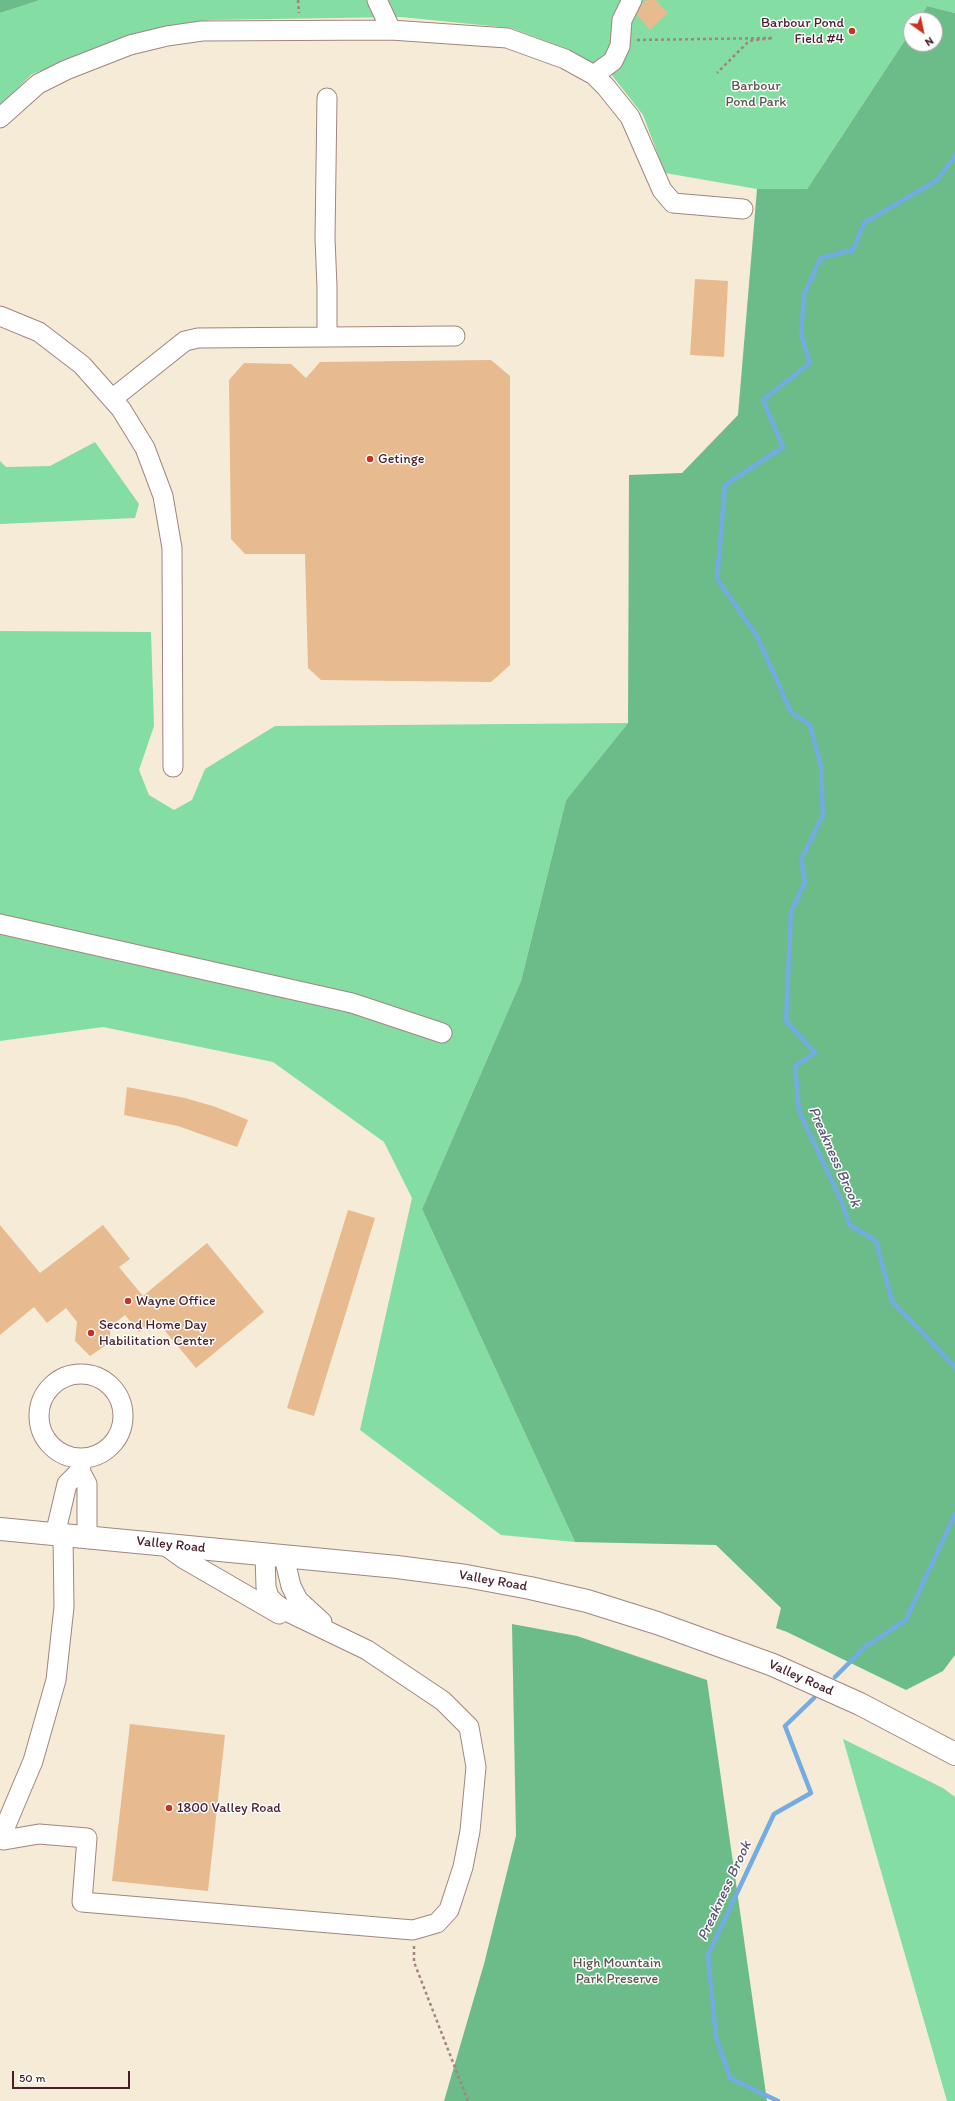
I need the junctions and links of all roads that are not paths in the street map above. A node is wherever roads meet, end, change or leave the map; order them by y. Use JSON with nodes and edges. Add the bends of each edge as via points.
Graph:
{"nodes":[{"id":1,"x":376,"y":0,"type":"edge"},
{"id":2,"x":632,"y":0,"type":"edge"},
{"id":3,"x":391,"y":30,"type":"junction"},
{"id":4,"x":594,"y":75,"type":"junction"},
{"id":5,"x":326,"y":98,"type":"dead end"},
{"id":6,"x":0,"y":118,"type":"edge"},
{"id":7,"x":743,"y":209,"type":"dead end"},
{"id":8,"x":0,"y":316,"type":"edge"},
{"id":9,"x":455,"y":336,"type":"dead end"},
{"id":10,"x":327,"y":337,"type":"junction"},
{"id":11,"x":112,"y":399,"type":"junction"},
{"id":12,"x":173,"y":767,"type":"dead end"},
{"id":13,"x":0,"y":924,"type":"edge"},
{"id":14,"x":442,"y":1034,"type":"dead end"},
{"id":15,"x":81,"y":1465,"type":"junction"},
{"id":16,"x":0,"y":1529,"type":"edge"},
{"id":17,"x":59,"y":1535,"type":"junction"},
{"id":18,"x":86,"y":1537,"type":"junction"},
{"id":19,"x":164,"y":1544,"type":"junction"},
{"id":20,"x":275,"y":1556,"type":"junction"},
{"id":21,"x":335,"y":1634,"type":"junction"},
{"id":22,"x":955,"y":1754,"type":"edge"}],
"edges":[{"from":1,"to":3,"type":"lane"},
{"from":2,"to":4,"type":"lane","via":[[622,20],[620,46],[613,61]]},
{"from":3,"to":4,"type":"lane","via":[[507,38],[565,59]]},
{"from":3,"to":6,"type":"lane","via":[[202,31],[167,36],[130,46],[45,80]]},
{"from":4,"to":7,"type":"lane","via":[[630,117],[662,190],[673,203]]},
{"from":5,"to":10,"type":"lane"},
{"from":8,"to":11,"type":"lane","via":[[39,332],[82,365]]},
{"from":9,"to":10,"type":"lane"},
{"from":10,"to":11,"type":"lane","via":[[198,338],[185,341]]},
{"from":11,"to":12,"type":"lane","via":[[145,448],[163,496],[172,548]]},
{"from":13,"to":14,"type":"lane","via":[[352,1003]]},
{"from":15,"to":15,"type":"lane","via":[[99,1455],[117,1440],[122,1411],[115,1393],[105,1382],[91,1375],[76,1373],[50,1386],[40,1407],[40,1417],[43,1433],[53,1448]]},
{"from":15,"to":17,"type":"lane","via":[[67,1484]]},
{"from":15,"to":18,"type":"lane","via":[[87,1484]]},
{"from":16,"to":17,"type":"main road","name":"Valley Road"},
{"from":17,"to":18,"type":"main road","name":"Valley Road"},
{"from":17,"to":21,"type":"lane","via":[[64,1607],[56,1680],[33,1761],[6,1825],[4,1840],[39,1834],[87,1838],[82,1902],[413,1930],[437,1923],[449,1910],[463,1868],[470,1830],[476,1767],[469,1727],[443,1700],[367,1650]]},
{"from":18,"to":19,"type":"main road","name":"Valley Road"},
{"from":19,"to":20,"type":"main road","name":"Valley Road"},
{"from":19,"to":21,"type":"lane","via":[[184,1559],[289,1620]]},
{"from":20,"to":21,"type":"lane","via":[[298,1600]]},
{"from":20,"to":22,"type":"main road","name":"Valley Road","via":[[466,1576],[587,1601],[773,1665],[860,1704]]}]}
